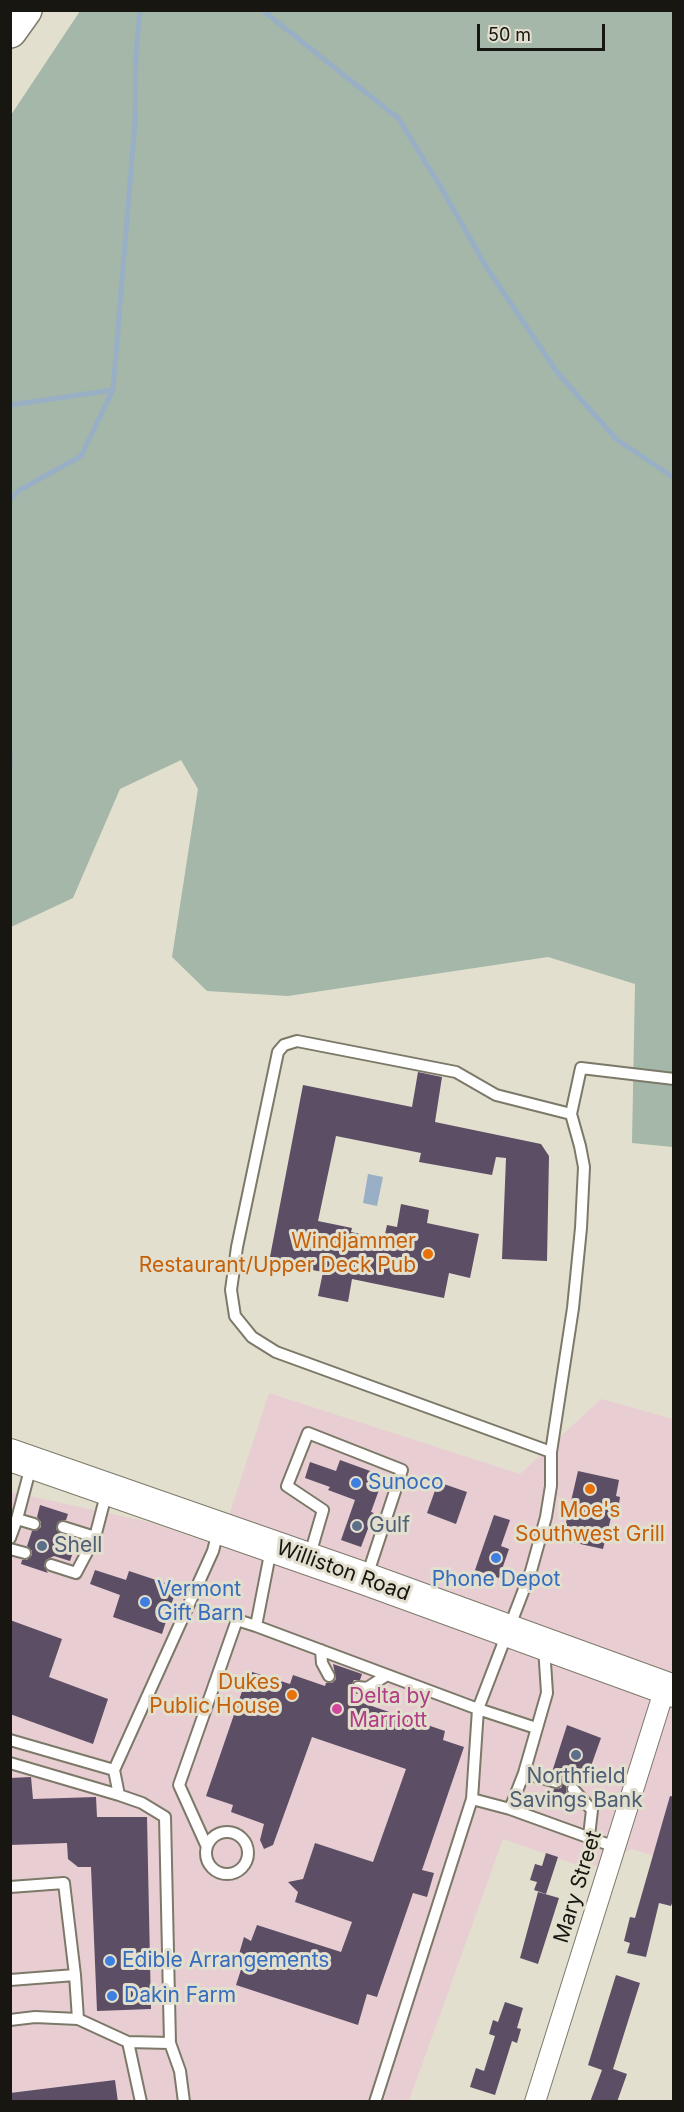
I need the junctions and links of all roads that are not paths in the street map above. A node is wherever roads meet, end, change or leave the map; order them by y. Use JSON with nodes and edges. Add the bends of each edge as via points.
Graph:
{"nodes":[{"id":1,"x":25,"y":10,"type":"edge"},
{"id":2,"x":10,"y":32,"type":"edge"},
{"id":3,"x":674,"y":1080,"type":"edge"},
{"id":4,"x":571,"y":1114,"type":"junction"},
{"id":5,"x":551,"y":1452,"type":"junction"},
{"id":6,"x":21,"y":1459,"type":"edge"},
{"id":7,"x":107,"y":1489,"type":"junction"},
{"id":8,"x":17,"y":1520,"type":"junction"},
{"id":9,"x":34,"y":1524,"type":"dead end"},
{"id":10,"x":63,"y":1527,"type":"dead end"},
{"id":11,"x":219,"y":1528,"type":"junction"},
{"id":12,"x":95,"y":1537,"type":"junction"},
{"id":13,"x":10,"y":1538,"type":"edge"},
{"id":14,"x":272,"y":1546,"type":"junction"},
{"id":15,"x":10,"y":1549,"type":"edge"},
{"id":16,"x":25,"y":1553,"type":"dead end"},
{"id":17,"x":308,"y":1559,"type":"junction"},
{"id":18,"x":51,"y":1565,"type":"dead end"},
{"id":19,"x":366,"y":1579,"type":"junction"},
{"id":20,"x":256,"y":1626,"type":"junction"},
{"id":21,"x":507,"y":1631,"type":"junction"},
{"id":22,"x":543,"y":1644,"type":"junction"},
{"id":23,"x":321,"y":1650,"type":"junction"},
{"id":24,"x":387,"y":1675,"type":"junction"},
{"id":25,"x":329,"y":1676,"type":"dead end"},
{"id":26,"x":358,"y":1686,"type":"dead end"},
{"id":27,"x":669,"y":1689,"type":"edge"},
{"id":28,"x":478,"y":1709,"type":"junction"},
{"id":29,"x":536,"y":1728,"type":"junction"},
{"id":30,"x":10,"y":1740,"type":"edge"},
{"id":31,"x":10,"y":1763,"type":"edge"},
{"id":32,"x":114,"y":1770,"type":"junction"},
{"id":33,"x":524,"y":1773,"type":"junction"},
{"id":34,"x":556,"y":1782,"type":"dead end"},
{"id":35,"x":573,"y":1789,"type":"dead end"},
{"id":36,"x":119,"y":1795,"type":"junction"},
{"id":37,"x":472,"y":1798,"type":"junction"},
{"id":38,"x":510,"y":1809,"type":"junction"},
{"id":39,"x":589,"y":1836,"type":"junction"},
{"id":40,"x":207,"y":1847,"type":"dead end"},
{"id":41,"x":615,"y":1847,"type":"junction"},
{"id":42,"x":10,"y":1887,"type":"edge"},
{"id":43,"x":75,"y":1975,"type":"junction"},
{"id":44,"x":10,"y":1980,"type":"edge"},
{"id":45,"x":78,"y":2019,"type":"junction"},
{"id":46,"x":10,"y":2020,"type":"edge"},
{"id":47,"x":128,"y":2042,"type":"junction"},
{"id":48,"x":170,"y":2043,"type":"junction"},
{"id":49,"x":141,"y":2102,"type":"edge"},
{"id":50,"x":184,"y":2102,"type":"edge"},
{"id":51,"x":375,"y":2102,"type":"edge"},
{"id":52,"x":536,"y":2102,"type":"edge"}],
"edges":[{"from":1,"to":2,"type":"highway"},
{"from":3,"to":4,"type":"lane","via":[[581,1068]]},
{"from":4,"to":5,"type":"lane","via":[[584,1167],[581,1228]]},
{"from":4,"to":5,"type":"lane","via":[[496,1095],[456,1072],[297,1041],[284,1045],[278,1052],[231,1290],[236,1316],[252,1337],[276,1352]]},
{"from":5,"to":21,"type":"lane","via":[[546,1517]]},
{"from":6,"to":7,"type":"main road","name":"Williston Road"},
{"from":6,"to":8,"type":"lane"},
{"from":7,"to":11,"type":"main road","name":"Williston Road"},
{"from":7,"to":12,"type":"lane"},
{"from":8,"to":9,"type":"lane"},
{"from":8,"to":13,"type":"lane"},
{"from":10,"to":12,"type":"lane"},
{"from":11,"to":14,"type":"main road","name":"Williston Road"},
{"from":11,"to":32,"type":"lane","via":[[213,1551]]},
{"from":12,"to":18,"type":"lane","via":[[76,1573]]},
{"from":14,"to":17,"type":"main road","name":"Williston Road"},
{"from":14,"to":20,"type":"lane"},
{"from":15,"to":16,"type":"lane"},
{"from":17,"to":19,"type":"main road","name":"Williston Road"},
{"from":17,"to":19,"type":"lane","via":[[323,1510],[287,1486],[308,1433],[402,1470]]},
{"from":19,"to":21,"type":"main road","name":"Williston Road"},
{"from":20,"to":23,"type":"lane"},
{"from":20,"to":40,"type":"lane","via":[[237,1620],[179,1785]]},
{"from":21,"to":22,"type":"main road","name":"Williston Road"},
{"from":21,"to":28,"type":"lane"},
{"from":22,"to":27,"type":"main road","name":"Williston Road"},
{"from":22,"to":29,"type":"lane","via":[[547,1693]]},
{"from":23,"to":24,"type":"lane"},
{"from":23,"to":25,"type":"lane"},
{"from":24,"to":26,"type":"lane","via":[[368,1689]]},
{"from":24,"to":28,"type":"lane"},
{"from":27,"to":41,"type":"street","name":"Mary Street"},
{"from":28,"to":29,"type":"lane"},
{"from":28,"to":37,"type":"lane"},
{"from":29,"to":33,"type":"lane"},
{"from":30,"to":32,"type":"lane"},
{"from":31,"to":36,"type":"lane"},
{"from":32,"to":36,"type":"lane"},
{"from":33,"to":34,"type":"lane"},
{"from":33,"to":38,"type":"lane"},
{"from":35,"to":39,"type":"lane","via":[[592,1810]]},
{"from":36,"to":48,"type":"lane","via":[[165,1817]]},
{"from":37,"to":38,"type":"lane"},
{"from":37,"to":51,"type":"lane"},
{"from":38,"to":39,"type":"lane"},
{"from":39,"to":41,"type":"lane"},
{"from":41,"to":52,"type":"street","name":"Mary Street"},
{"from":42,"to":43,"type":"lane","via":[[63,1883]]},
{"from":43,"to":44,"type":"lane"},
{"from":43,"to":45,"type":"lane"},
{"from":45,"to":46,"type":"lane"},
{"from":45,"to":47,"type":"lane"},
{"from":47,"to":48,"type":"lane"},
{"from":47,"to":49,"type":"lane"},
{"from":48,"to":50,"type":"lane","via":[[180,2071]]}]}
